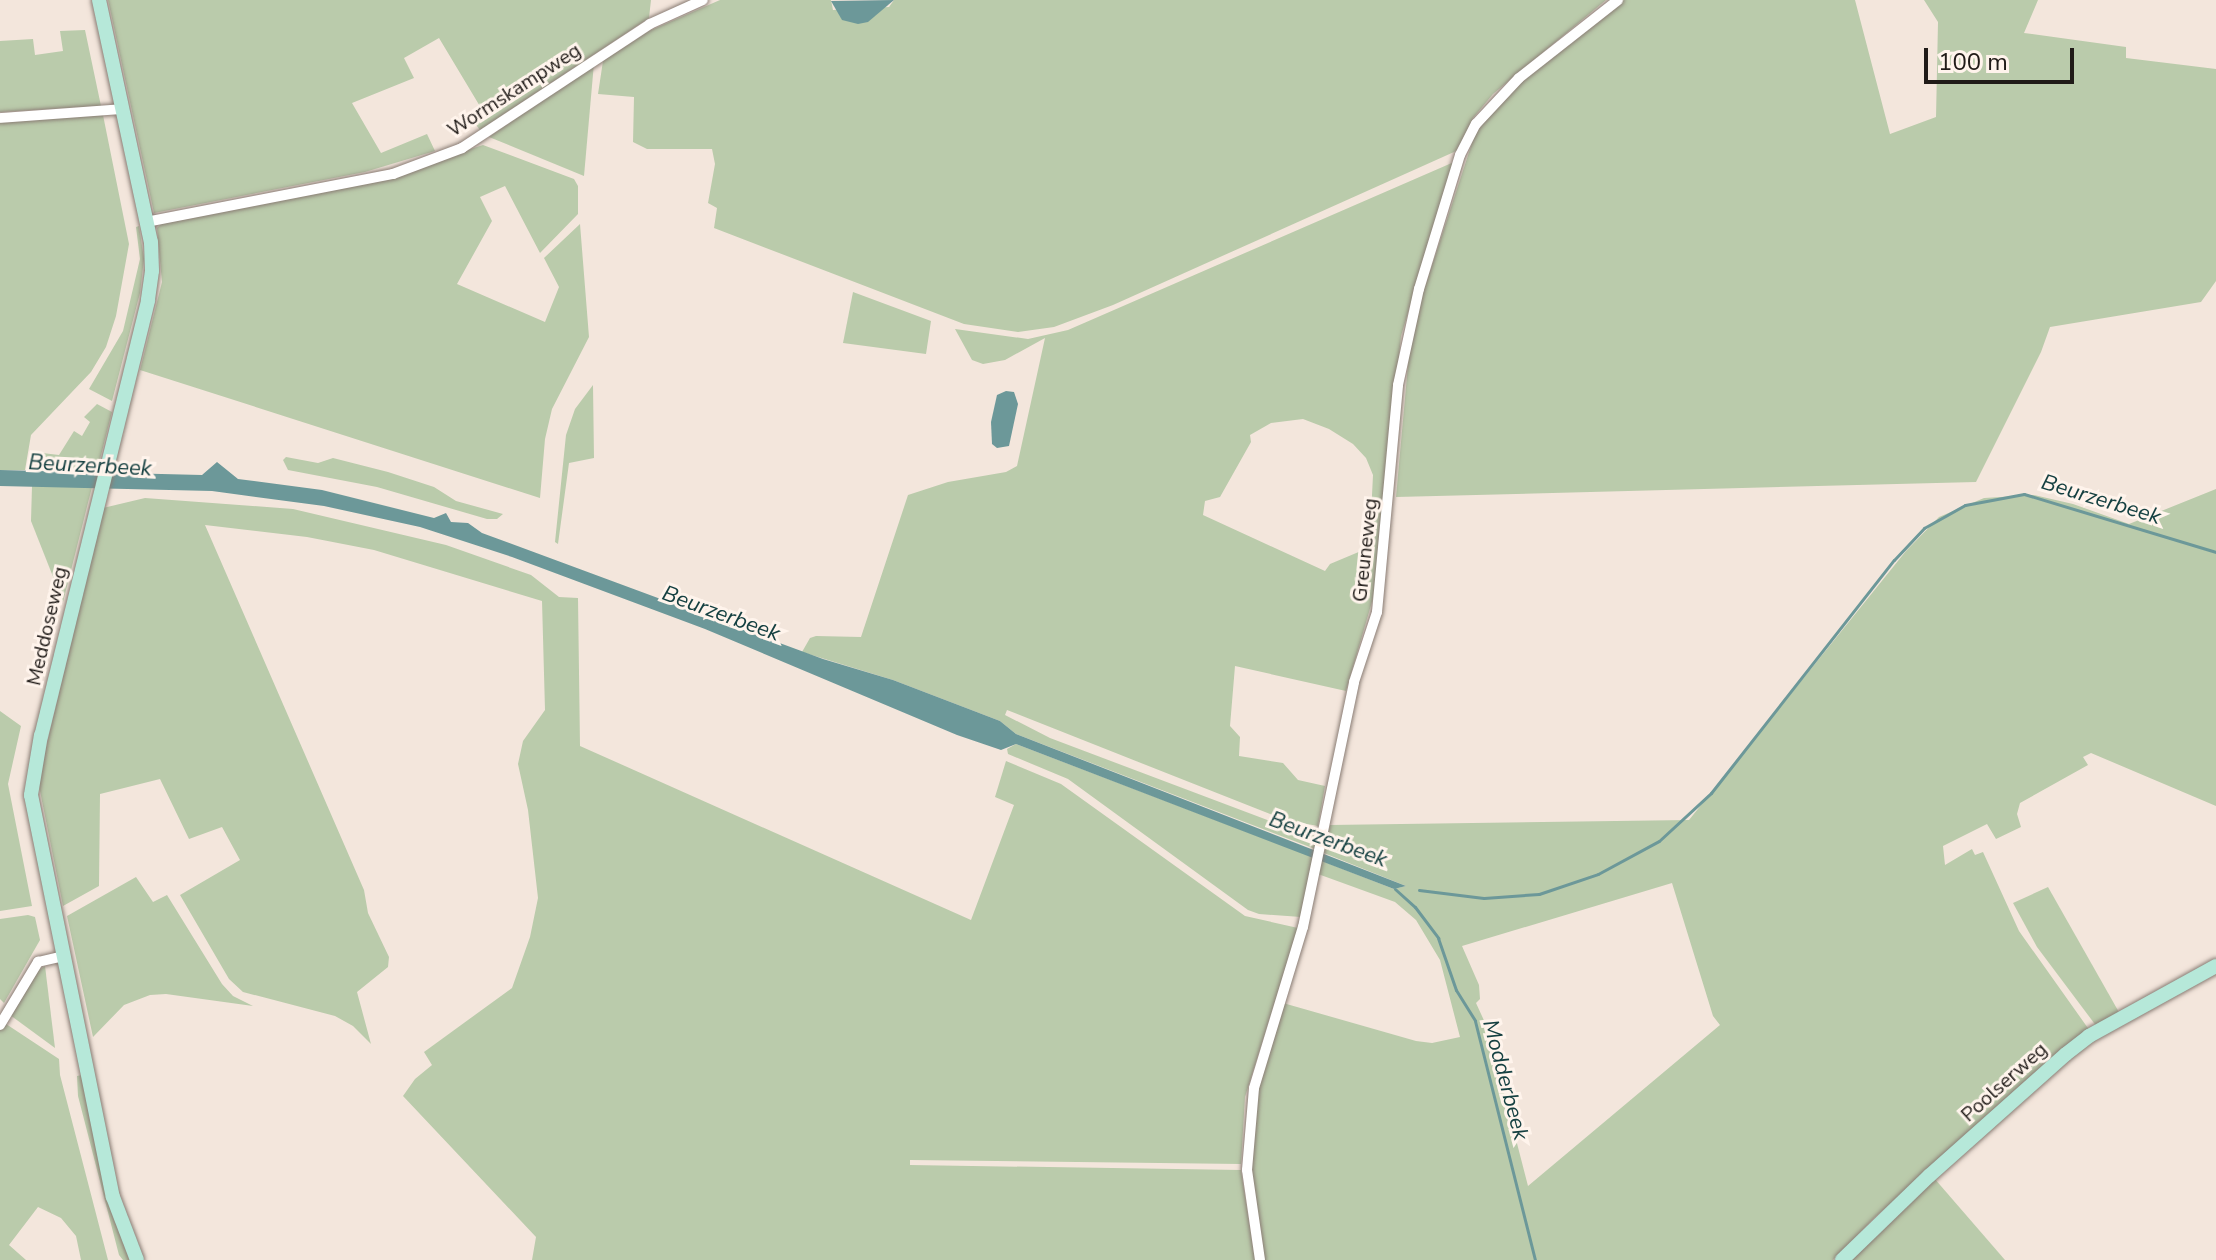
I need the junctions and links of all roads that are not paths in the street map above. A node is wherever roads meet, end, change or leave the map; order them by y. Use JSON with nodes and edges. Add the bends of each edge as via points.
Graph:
{"nodes":[{"id":1,"x":99,"y":0,"type":"edge"},
{"id":2,"x":703,"y":0,"type":"edge"},
{"id":3,"x":1618,"y":0,"type":"edge"},
{"id":4,"x":123,"y":109,"type":"junction"},
{"id":5,"x":0,"y":118,"type":"edge"},
{"id":6,"x":146,"y":222,"type":"junction"},
{"id":7,"x":63,"y":956,"type":"junction"},
{"id":8,"x":2216,"y":966,"type":"edge"},
{"id":9,"x":0,"y":1025,"type":"edge"},
{"id":10,"x":137,"y":1260,"type":"edge"},
{"id":11,"x":1260,"y":1260,"type":"edge"},
{"id":12,"x":1842,"y":1260,"type":"edge"}],
"edges":[{"from":1,"to":4,"type":"street","name":"Meddoseweg"},
{"from":2,"to":6,"type":"street","name":"Wormskampweg","via":[[650,24],[462,148],[393,174]]},
{"from":3,"to":11,"type":"street","name":"Greuneweg","via":[[1500,96],[1476,124],[1460,155],[1402,359],[1381,589],[1354,682],[1303,927],[1254,1088],[1248,1190]]},
{"from":4,"to":5,"type":"street"},
{"from":4,"to":6,"type":"street","name":"Meddoseweg"},
{"from":6,"to":7,"type":"street","name":"Meddoseweg","via":[[152,271],[148,301],[32,784]]},
{"from":7,"to":9,"type":"street","via":[[38,962]]},
{"from":7,"to":10,"type":"street","name":"Meddoseweg","via":[[113,1197]]},
{"from":8,"to":12,"type":"street","name":"Poolserweg","via":[[2066,1054]]}]}
